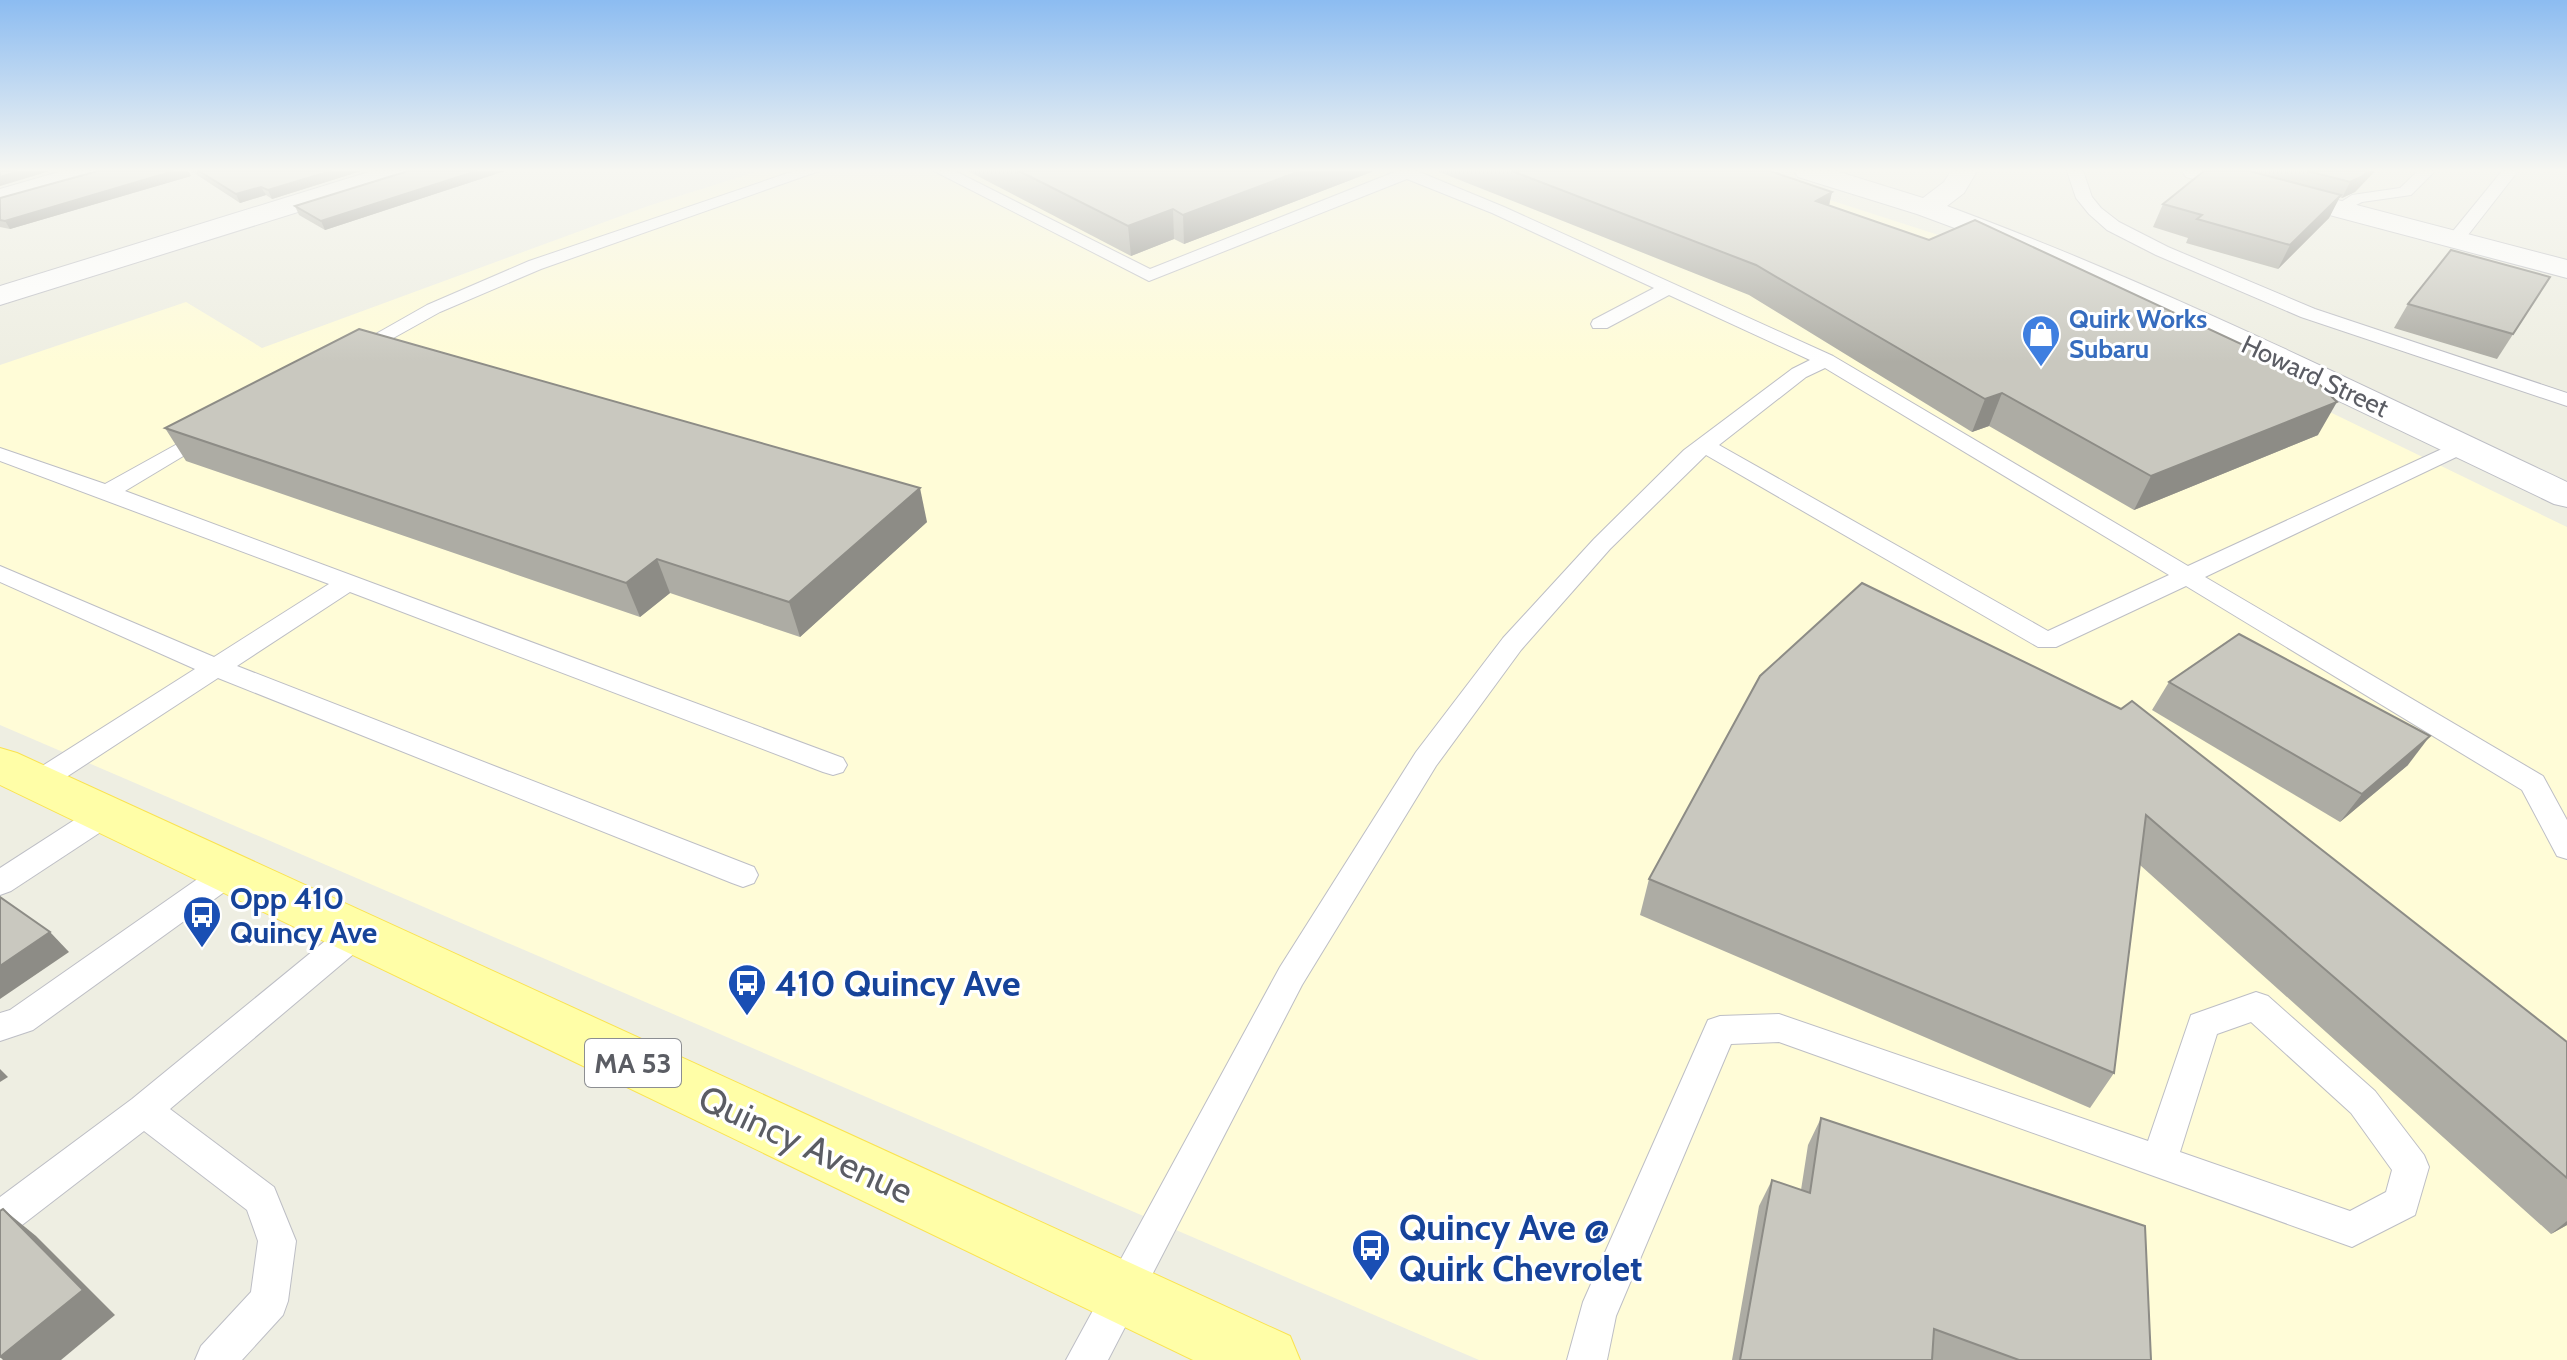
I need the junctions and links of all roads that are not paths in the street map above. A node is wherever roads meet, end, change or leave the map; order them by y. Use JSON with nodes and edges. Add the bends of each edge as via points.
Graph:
{"nodes":[{"id":1,"x":191,"y":234,"type":"edge"},
{"id":2,"x":615,"y":234,"type":"edge"},
{"id":3,"x":1067,"y":234,"type":"edge"},
{"id":4,"x":1253,"y":234,"type":"edge"},
{"id":5,"x":1551,"y":234,"type":"edge"},
{"id":6,"x":1994,"y":234,"type":"edge"},
{"id":7,"x":2132,"y":234,"type":"edge"},
{"id":8,"x":2434,"y":234,"type":"edge"},
{"id":9,"x":2459,"y":234,"type":"edge"},
{"id":10,"x":2455,"y":240,"type":"junction"},
{"id":11,"x":2567,"y":269,"type":"edge"},
{"id":12,"x":1668,"y":288,"type":"junction"},
{"id":13,"x":4,"y":291,"type":"edge"},
{"id":14,"x":1600,"y":324,"type":"dead end"},
{"id":15,"x":1826,"y":360,"type":"junction"},
{"id":16,"x":337,"y":361,"type":"edge"},
{"id":17,"x":2567,"y":378,"type":"edge"},
{"id":18,"x":2547,"y":392,"type":"junction"},
{"id":19,"x":2567,"y":400,"type":"edge"},
{"id":20,"x":228,"y":422,"type":"edge"},
{"id":21,"x":1704,"y":445,"type":"junction"},
{"id":22,"x":2464,"y":446,"type":"junction"},
{"id":23,"x":0,"y":454,"type":"edge"},
{"id":24,"x":107,"y":492,"type":"junction"},
{"id":25,"x":2567,"y":496,"type":"edge"},
{"id":26,"x":0,"y":573,"type":"edge"},
{"id":27,"x":2187,"y":576,"type":"junction"},
{"id":28,"x":348,"y":583,"type":"junction"},
{"id":29,"x":216,"y":668,"type":"junction"},
{"id":30,"x":833,"y":765,"type":"dead end"},
{"id":31,"x":19,"y":773,"type":"edge"},
{"id":32,"x":106,"y":814,"type":"junction"},
{"id":33,"x":2567,"y":848,"type":"edge"},
{"id":34,"x":230,"y":872,"type":"junction"},
{"id":35,"x":743,"y":875,"type":"dead end"},
{"id":36,"x":0,"y":883,"type":"edge"},
{"id":37,"x":358,"y":932,"type":"junction"},
{"id":38,"x":0,"y":1027,"type":"edge"},
{"id":39,"x":144,"y":1110,"type":"junction"},
{"id":40,"x":2159,"y":1162,"type":"junction"},
{"id":41,"x":0,"y":1219,"type":"edge"},
{"id":42,"x":1124,"y":1294,"type":"junction"},
{"id":43,"x":215,"y":1360,"type":"edge"},
{"id":44,"x":1086,"y":1360,"type":"edge"},
{"id":45,"x":1266,"y":1360,"type":"edge"},
{"id":46,"x":1587,"y":1360,"type":"edge"}],
"edges":[{"from":1,"to":13,"type":"street"},
{"from":2,"to":16,"type":"lane","via":[[443,304]]},
{"from":3,"to":4,"type":"lane","via":[[1149,276]]},
{"from":5,"to":12,"type":"lane"},
{"from":6,"to":22,"type":"street","name":"Howard Street","via":[[2099,276]]},
{"from":7,"to":18,"type":"lane","via":[[2323,319]]},
{"from":8,"to":10,"type":"street"},
{"from":9,"to":10,"type":"lane"},
{"from":10,"to":11,"type":"street"},
{"from":12,"to":14,"type":"lane"},
{"from":12,"to":15,"type":"lane"},
{"from":15,"to":21,"type":"lane","via":[[1799,373]]},
{"from":15,"to":27,"type":"lane"},
{"from":17,"to":18,"type":"lane"},
{"from":18,"to":19,"type":"lane"},
{"from":20,"to":24,"type":"lane"},
{"from":21,"to":27,"type":"lane","via":[[2047,641]]},
{"from":21,"to":42,"type":"lane","via":[[1602,544],[1512,644],[1426,759],[1291,976]]},
{"from":22,"to":25,"type":"street","name":"Howard Street"},
{"from":22,"to":27,"type":"lane"},
{"from":23,"to":24,"type":"lane"},
{"from":24,"to":28,"type":"lane"},
{"from":26,"to":29,"type":"lane"},
{"from":27,"to":33,"type":"lane","via":[[2533,783]]},
{"from":28,"to":29,"type":"lane"},
{"from":28,"to":30,"type":"lane"},
{"from":29,"to":31,"type":"lane"},
{"from":29,"to":35,"type":"lane"},
{"from":31,"to":32,"type":"main road","name":"Quincy Avenue","number":"MA 53"},
{"from":32,"to":34,"type":"main road","name":"Quincy Avenue","number":"MA 53"},
{"from":32,"to":36,"type":"lane"},
{"from":34,"to":37,"type":"main road","name":"Quincy Avenue","number":"MA 53"},
{"from":34,"to":38,"type":"lane","via":[[21,1020]]},
{"from":37,"to":39,"type":"lane"},
{"from":37,"to":42,"type":"main road","name":"Quincy Avenue","number":"MA 53"},
{"from":39,"to":41,"type":"lane"},
{"from":39,"to":43,"type":"lane","via":[[261,1199],[277,1241],[269,1301]]},
{"from":40,"to":40,"type":"lane","via":[[2352,1229],[2402,1203],[2411,1167],[2363,1102],[2256,1006],[2203,1025]]},
{"from":40,"to":46,"type":"lane","via":[[1779,1028],[1720,1030],[1597,1316]]},
{"from":42,"to":44,"type":"lane"},
{"from":42,"to":45,"type":"main road","name":"Quincy Avenue","number":"MA 53"}]}
